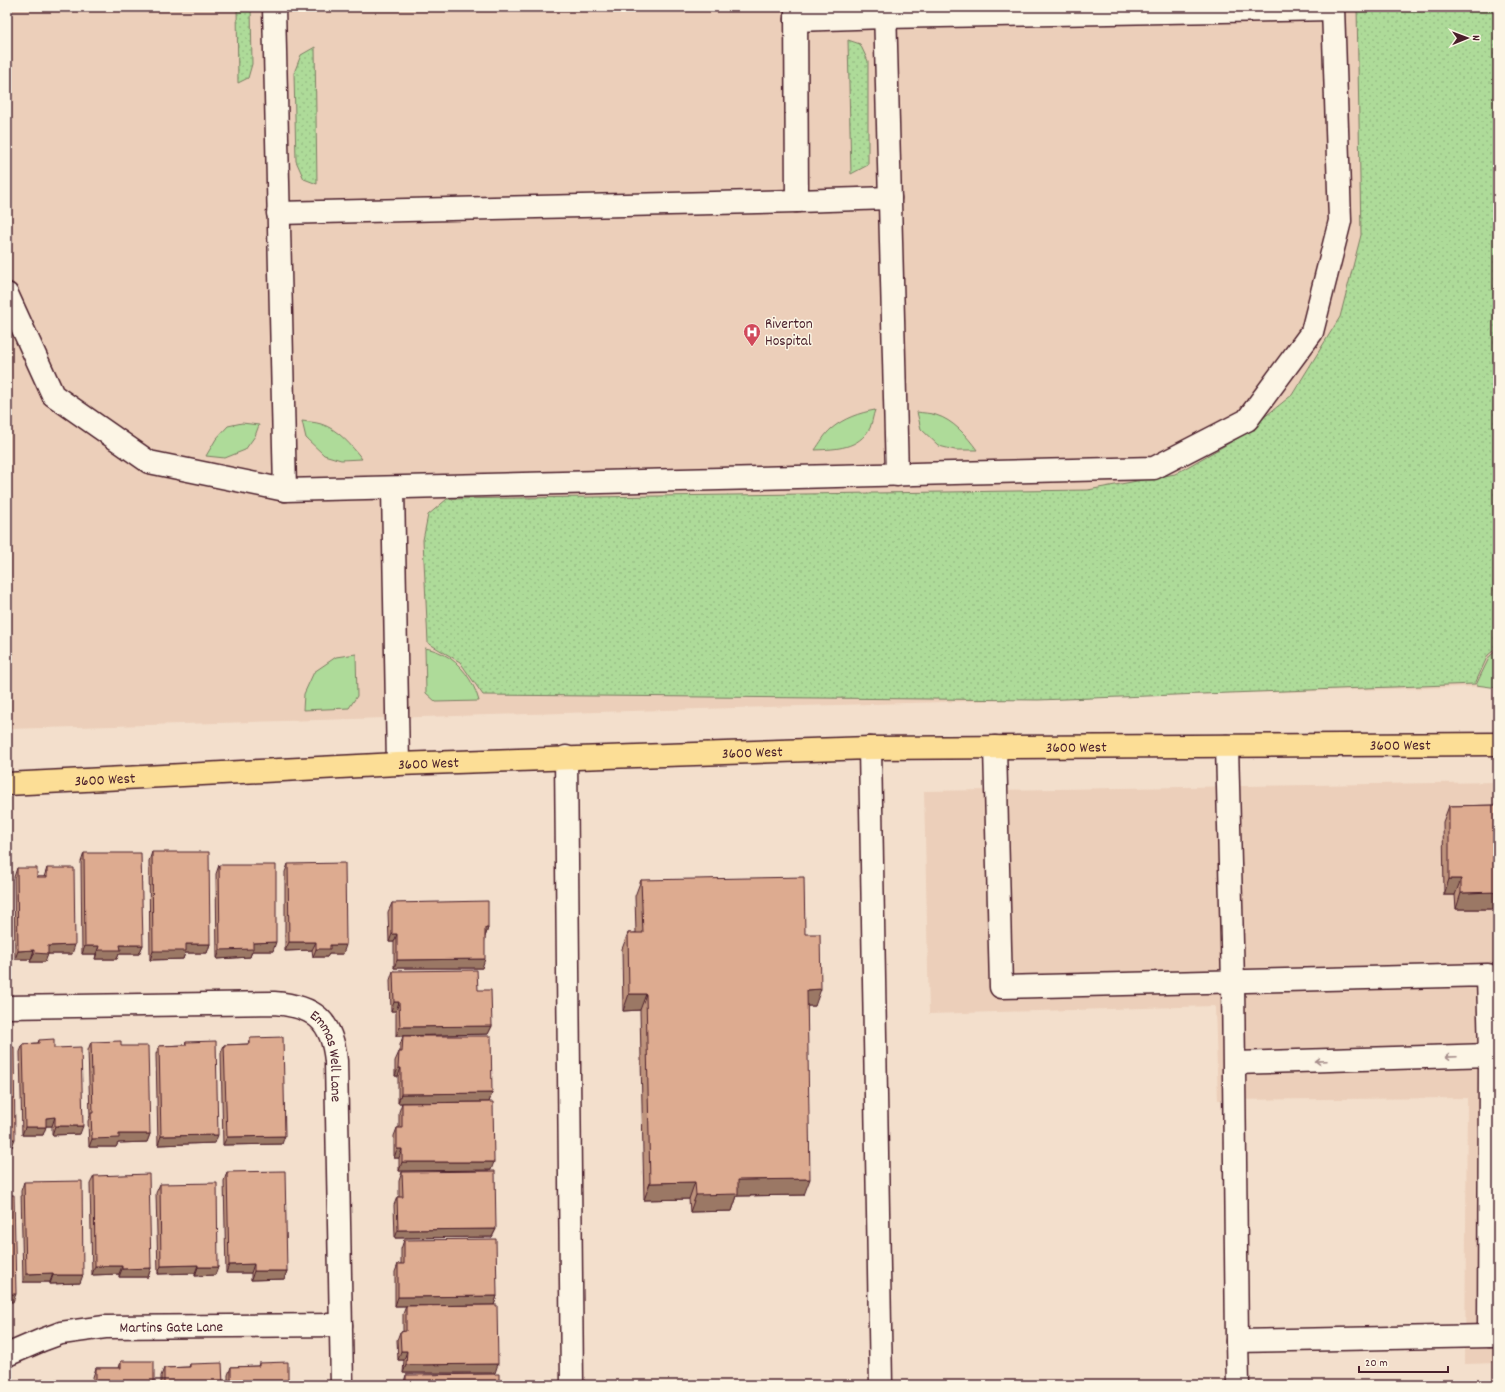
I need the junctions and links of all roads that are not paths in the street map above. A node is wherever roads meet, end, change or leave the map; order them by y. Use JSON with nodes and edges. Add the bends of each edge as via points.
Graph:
{"nodes":[{"id":1,"x":274,"y":7,"type":"edge"},
{"id":2,"x":1333,"y":8,"type":"edge"},
{"id":3,"x":885,"y":12,"type":"edge"},
{"id":4,"x":796,"y":14,"type":"edge"},
{"id":5,"x":890,"y":198,"type":"junction"},
{"id":6,"x":797,"y":201,"type":"junction"},
{"id":7,"x":278,"y":213,"type":"junction"},
{"id":8,"x":7,"y":294,"type":"edge"},
{"id":9,"x":897,"y":475,"type":"junction"},
{"id":10,"x":393,"y":488,"type":"junction"},
{"id":11,"x":285,"y":490,"type":"junction"},
{"id":12,"x":1498,"y":744,"type":"edge"},
{"id":13,"x":1227,"y":746,"type":"junction"},
{"id":14,"x":995,"y":747,"type":"junction"},
{"id":15,"x":870,"y":748,"type":"junction"},
{"id":16,"x":566,"y":757,"type":"junction"},
{"id":17,"x":398,"y":764,"type":"junction"},
{"id":18,"x":7,"y":784,"type":"edge"},
{"id":19,"x":1233,"y":982,"type":"junction"},
{"id":20,"x":7,"y":1007,"type":"edge"},
{"id":21,"x":1490,"y":1055,"type":"junction"},
{"id":22,"x":1235,"y":1063,"type":"junction"},
{"id":23,"x":341,"y":1325,"type":"junction"},
{"id":24,"x":1494,"y":1336,"type":"edge"},
{"id":25,"x":1238,"y":1341,"type":"junction"},
{"id":26,"x":7,"y":1355,"type":"edge"},
{"id":27,"x":342,"y":1385,"type":"edge"},
{"id":28,"x":572,"y":1385,"type":"edge"},
{"id":29,"x":881,"y":1385,"type":"edge"},
{"id":30,"x":1238,"y":1385,"type":"edge"}],
"edges":[{"from":1,"to":7,"type":"street"},
{"from":2,"to":3,"type":"street"},
{"from":2,"to":9,"type":"street","via":[[1340,221],[1312,332],[1247,420],[1154,468]]},
{"from":3,"to":4,"type":"street"},
{"from":3,"to":5,"type":"street"},
{"from":4,"to":6,"type":"street"},
{"from":5,"to":6,"type":"street"},
{"from":5,"to":9,"type":"street"},
{"from":6,"to":7,"type":"street"},
{"from":7,"to":11,"type":"street"},
{"from":8,"to":11,"type":"street","via":[[53,395],[149,462]]},
{"from":9,"to":10,"type":"street"},
{"from":10,"to":11,"type":"street"},
{"from":10,"to":17,"type":"street"},
{"from":12,"to":13,"type":"main road","name":"3600 West"},
{"from":13,"to":14,"type":"main road","name":"3600 West"},
{"from":13,"to":19,"type":"street"},
{"from":14,"to":15,"type":"main road","name":"3600 West"},
{"from":14,"to":19,"type":"street","via":[[1001,987]]},
{"from":15,"to":16,"type":"main road","name":"3600 West"},
{"from":15,"to":29,"type":"street"},
{"from":16,"to":17,"type":"main road","name":"3600 West"},
{"from":16,"to":28,"type":"street"},
{"from":17,"to":18,"type":"main road","name":"3600 West"},
{"from":19,"to":21,"type":"street","via":[[1488,975]]},
{"from":19,"to":22,"type":"street"},
{"from":20,"to":23,"type":"street","name":"Emmas Well Lane","via":[[274,1003],[297,1006],[313,1013],[331,1034],[335,1047]]},
{"from":21,"to":22,"type":"street","one_way":true},
{"from":21,"to":24,"type":"street"},
{"from":22,"to":25,"type":"street"},
{"from":23,"to":26,"type":"street","name":"Martins Gate Lane","via":[[105,1327],[61,1333]]},
{"from":23,"to":27,"type":"street","name":"Emmas Well Lane"},
{"from":24,"to":25,"type":"street"},
{"from":25,"to":30,"type":"street"}]}
